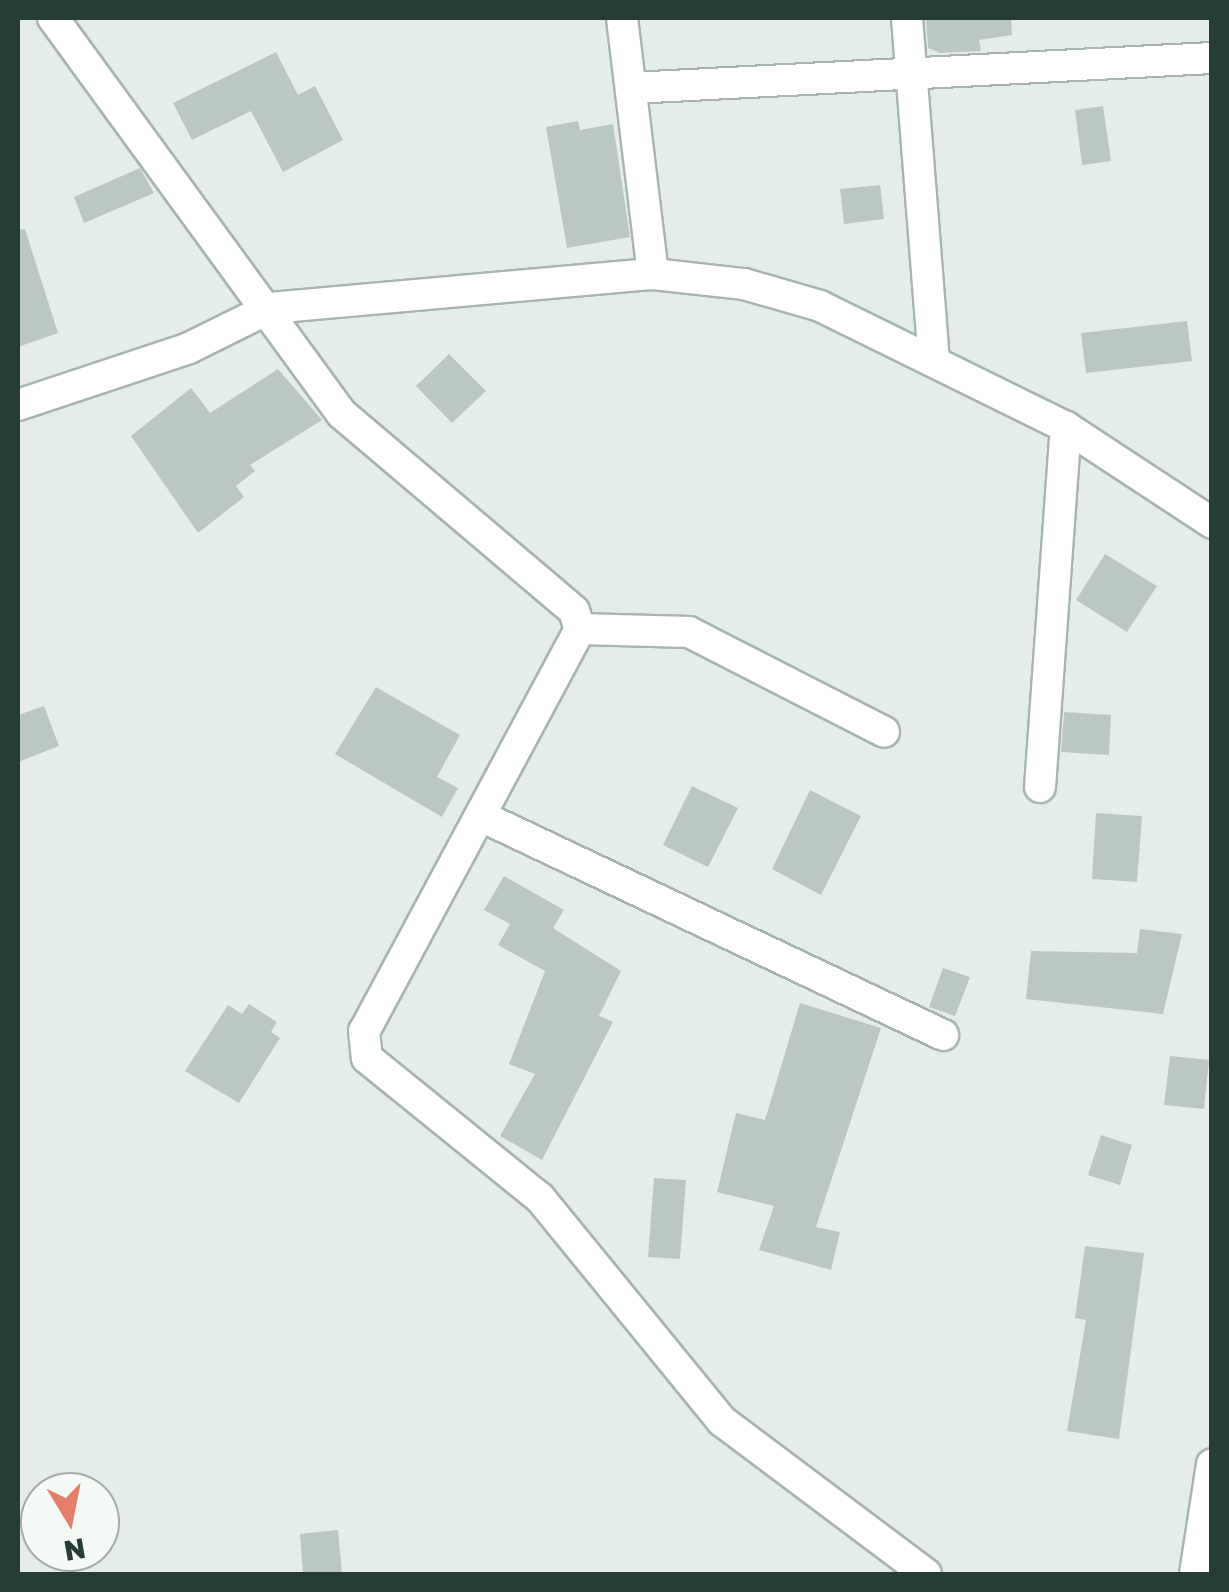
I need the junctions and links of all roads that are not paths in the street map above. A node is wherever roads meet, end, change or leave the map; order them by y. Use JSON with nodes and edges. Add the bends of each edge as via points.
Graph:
{"nodes":[{"id":1,"x":53,"y":18,"type":"edge"},
{"id":2,"x":622,"y":18,"type":"edge"},
{"id":3,"x":907,"y":18,"type":"edge"},
{"id":4,"x":1212,"y":58,"type":"edge"},
{"id":5,"x":915,"y":72,"type":"junction"},
{"id":6,"x":632,"y":88,"type":"junction"},
{"id":7,"x":652,"y":274,"type":"junction"},
{"id":8,"x":270,"y":308,"type":"junction"},
{"id":9,"x":934,"y":359,"type":"junction"},
{"id":10,"x":18,"y":405,"type":"edge"},
{"id":11,"x":1066,"y":427,"type":"junction"},
{"id":12,"x":1212,"y":523,"type":"edge"},
{"id":13,"x":580,"y":629,"type":"junction"},
{"id":14,"x":884,"y":732,"type":"dead end"},
{"id":15,"x":1040,"y":787,"type":"dead end"},
{"id":16,"x":484,"y":818,"type":"junction"},
{"id":17,"x":942,"y":1035,"type":"dead end"},
{"id":18,"x":1212,"y":1464,"type":"edge"},
{"id":19,"x":926,"y":1574,"type":"edge"},
{"id":20,"x":1195,"y":1574,"type":"edge"}],
"edges":[{"from":1,"to":8,"type":"street"},
{"from":2,"to":6,"type":"street"},
{"from":3,"to":5,"type":"street"},
{"from":4,"to":5,"type":"street"},
{"from":5,"to":6,"type":"street"},
{"from":5,"to":9,"type":"street"},
{"from":6,"to":7,"type":"street"},
{"from":7,"to":8,"type":"street"},
{"from":7,"to":9,"type":"street","via":[[744,284],[820,306]]},
{"from":8,"to":10,"type":"street","via":[[188,348]]},
{"from":8,"to":13,"type":"street","via":[[342,414],[574,612]]},
{"from":9,"to":11,"type":"street"},
{"from":11,"to":12,"type":"street"},
{"from":11,"to":15,"type":"street"},
{"from":13,"to":14,"type":"street","via":[[688,632]]},
{"from":13,"to":16,"type":"street"},
{"from":16,"to":17,"type":"street"},
{"from":16,"to":19,"type":"street","via":[[364,1030],[368,1058],[540,1198],[722,1421]]},
{"from":18,"to":20,"type":"street"}]}
